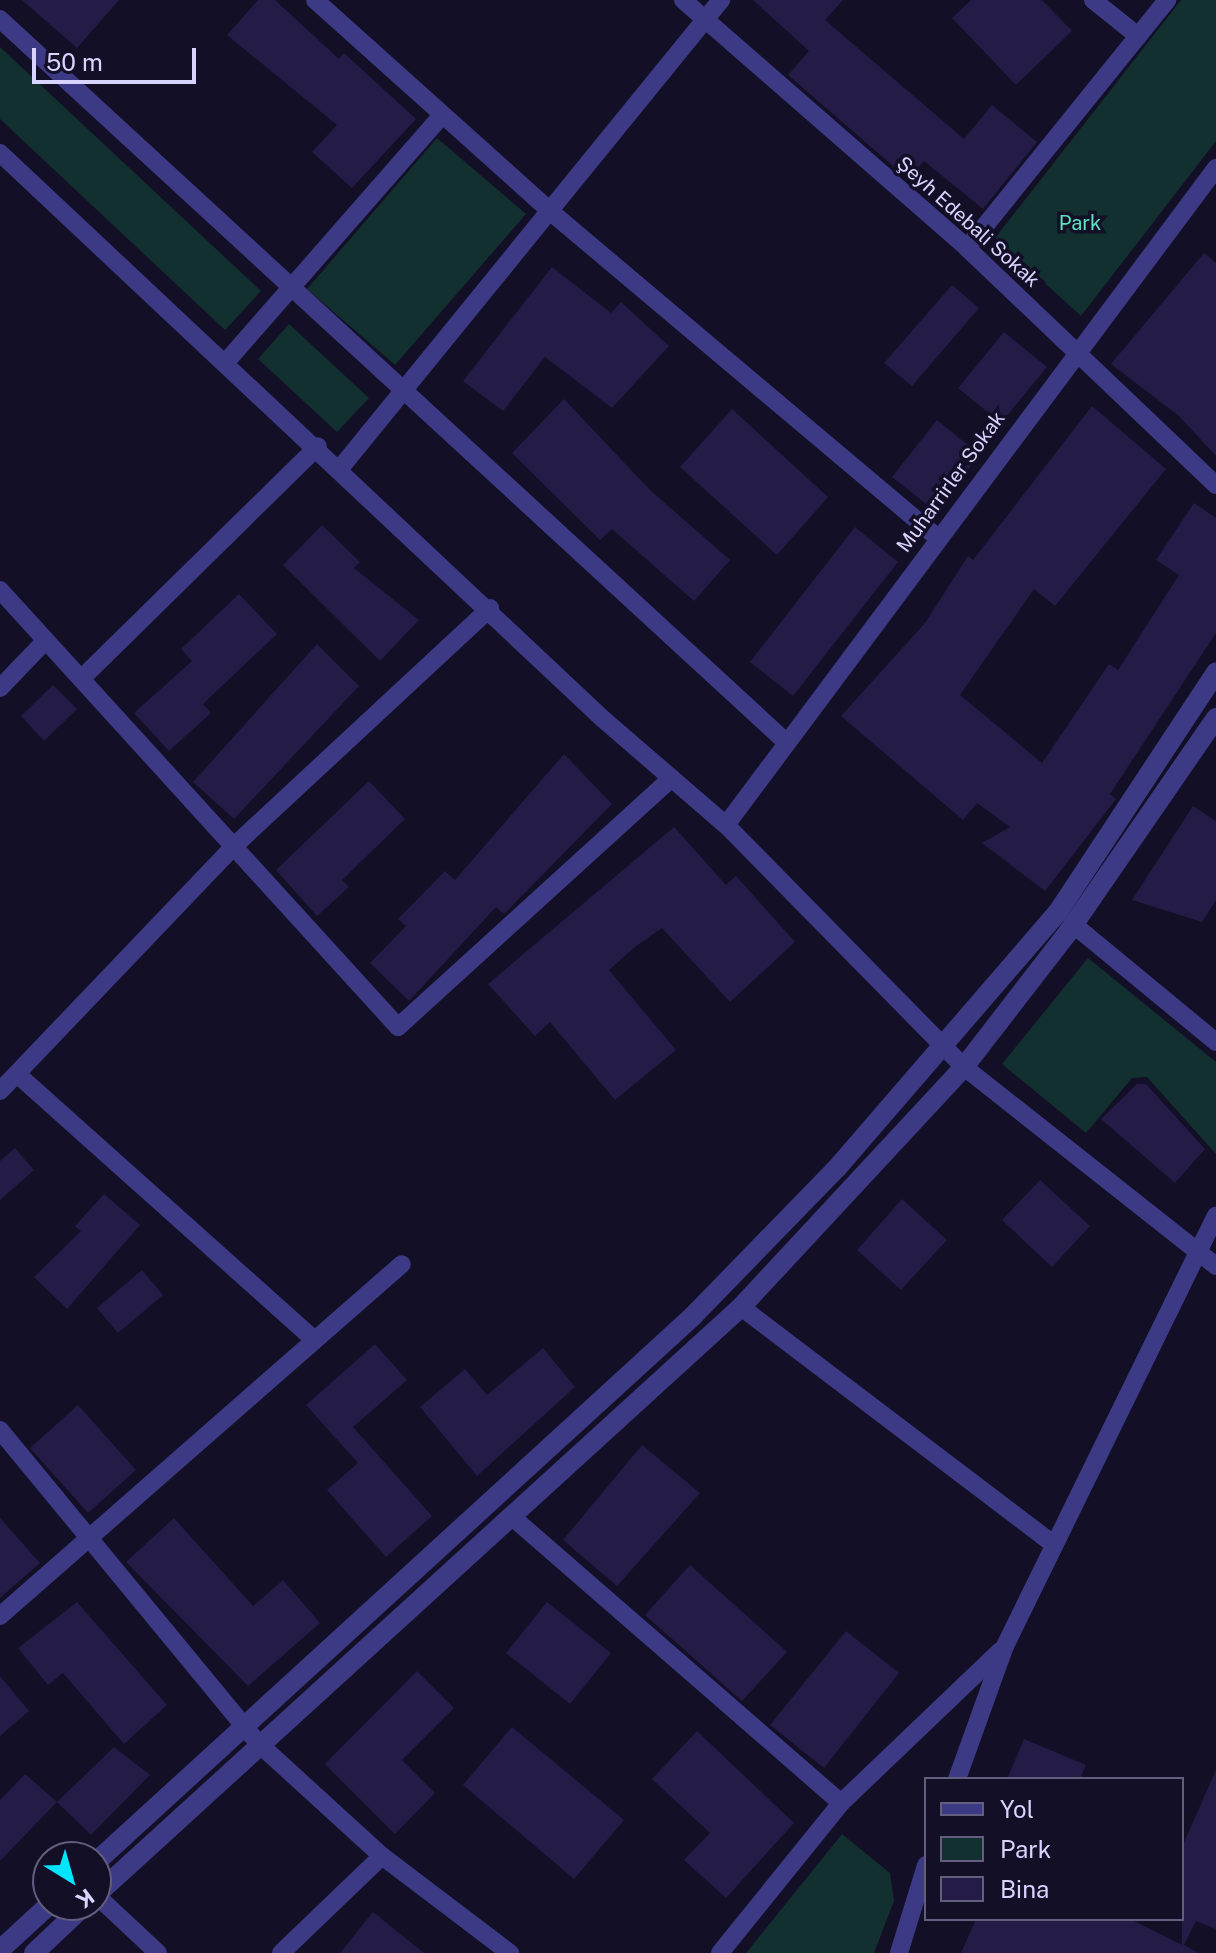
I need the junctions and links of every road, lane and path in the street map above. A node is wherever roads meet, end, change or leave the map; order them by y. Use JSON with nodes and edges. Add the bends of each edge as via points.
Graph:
{"nodes":[{"id":1,"x":315,"y":0,"type":"edge"},
{"id":2,"x":683,"y":0,"type":"edge"},
{"id":3,"x":721,"y":0,"type":"edge"},
{"id":4,"x":1093,"y":0,"type":"edge"},
{"id":5,"x":1167,"y":0,"type":"edge"},
{"id":6,"x":0,"y":19,"type":"edge"},
{"id":7,"x":705,"y":19,"type":"junction"},
{"id":8,"x":1138,"y":36,"type":"junction"},
{"id":9,"x":441,"y":116,"type":"junction"},
{"id":10,"x":0,"y":153,"type":"edge"},
{"id":11,"x":1216,"y":168,"type":"edge"},
{"id":12,"x":551,"y":212,"type":"junction"},
{"id":13,"x":967,"y":248,"type":"junction"},
{"id":14,"x":289,"y":288,"type":"junction"},
{"id":15,"x":1073,"y":352,"type":"junction"},
{"id":16,"x":226,"y":362,"type":"junction"},
{"id":17,"x":405,"y":395,"type":"junction"},
{"id":18,"x":318,"y":446,"type":"junction"},
{"id":19,"x":342,"y":466,"type":"junction"},
{"id":20,"x":1216,"y":485,"type":"edge"},
{"id":21,"x":938,"y":538,"type":"junction"},
{"id":22,"x":0,"y":590,"type":"edge"},
{"id":23,"x":490,"y":608,"type":"junction"},
{"id":24,"x":46,"y":640,"type":"junction"},
{"id":25,"x":1216,"y":672,"type":"edge"},
{"id":26,"x":81,"y":679,"type":"junction"},
{"id":27,"x":0,"y":688,"type":"edge"},
{"id":28,"x":1216,"y":718,"type":"edge"},
{"id":29,"x":786,"y":742,"type":"junction"},
{"id":30,"x":672,"y":778,"type":"junction"},
{"id":31,"x":726,"y":825,"type":"junction"},
{"id":32,"x":233,"y":847,"type":"junction"},
{"id":33,"x":1074,"y":925,"type":"junction"},
{"id":34,"x":1216,"y":1042,"type":"edge"},
{"id":35,"x":947,"y":1049,"type":"junction"},
{"id":36,"x":964,"y":1067,"type":"junction"},
{"id":37,"x":17,"y":1074,"type":"junction"},
{"id":38,"x":0,"y":1091,"type":"edge"},
{"id":39,"x":1216,"y":1216,"type":"edge"},
{"id":40,"x":1198,"y":1254,"type":"junction"},
{"id":41,"x":402,"y":1264,"type":"dead end"},
{"id":42,"x":1216,"y":1266,"type":"edge"},
{"id":43,"x":741,"y":1307,"type":"junction"},
{"id":44,"x":315,"y":1340,"type":"junction"},
{"id":45,"x":0,"y":1430,"type":"edge"},
{"id":46,"x":511,"y":1516,"type":"junction"},
{"id":47,"x":92,"y":1540,"type":"junction"},
{"id":48,"x":1053,"y":1544,"type":"junction"},
{"id":49,"x":0,"y":1616,"type":"edge"},
{"id":50,"x":1005,"y":1646,"type":"junction"},
{"id":51,"x":250,"y":1734,"type":"junction"},
{"id":52,"x":958,"y":1777,"type":"edge"},
{"id":53,"x":841,"y":1803,"type":"junction"},
{"id":54,"x":112,"y":1849,"type":"edge"},
{"id":55,"x":382,"y":1856,"type":"junction"},
{"id":56,"x":924,"y":1872,"type":"edge"},
{"id":57,"x":112,"y":1878,"type":"edge"},
{"id":58,"x":112,"y":1910,"type":"edge"},
{"id":59,"x":32,"y":1921,"type":"edge"},
{"id":60,"x":68,"y":1921,"type":"edge"},
{"id":61,"x":0,"y":1950,"type":"edge"},
{"id":62,"x":34,"y":1953,"type":"edge"},
{"id":63,"x":158,"y":1953,"type":"edge"},
{"id":64,"x":281,"y":1953,"type":"edge"},
{"id":65,"x":510,"y":1953,"type":"edge"},
{"id":66,"x":720,"y":1953,"type":"edge"},
{"id":67,"x":899,"y":1953,"type":"edge"}],
"edges":[{"from":1,"to":9,"type":"street"},
{"from":2,"to":7,"type":"street","name":"Şeyh Edebali Sokak"},
{"from":3,"to":7,"type":"street"},
{"from":4,"to":8,"type":"street"},
{"from":5,"to":8,"type":"street"},
{"from":6,"to":14,"type":"street"},
{"from":7,"to":12,"type":"street"},
{"from":7,"to":13,"type":"street","name":"Şeyh Edebali Sokak"},
{"from":8,"to":13,"type":"street"},
{"from":9,"to":12,"type":"street"},
{"from":9,"to":14,"type":"street"},
{"from":10,"to":16,"type":"street"},
{"from":11,"to":15,"type":"street","name":"Muharrirler Sokak"},
{"from":12,"to":17,"type":"street"},
{"from":12,"to":21,"type":"street"},
{"from":13,"to":15,"type":"street","name":"Şeyh Edebali Sokak"},
{"from":14,"to":16,"type":"street"},
{"from":14,"to":17,"type":"street"},
{"from":15,"to":20,"type":"street","name":"Şeyh Edebali Sokak"},
{"from":15,"to":21,"type":"street","name":"Muharrirler Sokak"},
{"from":16,"to":18,"type":"street"},
{"from":17,"to":19,"type":"street"},
{"from":17,"to":29,"type":"street"},
{"from":18,"to":19,"type":"street"},
{"from":18,"to":26,"type":"street"},
{"from":19,"to":23,"type":"street"},
{"from":21,"to":29,"type":"street","name":"Muharrirler Sokak"},
{"from":22,"to":24,"type":"street"},
{"from":23,"to":30,"type":"street"},
{"from":23,"to":32,"type":"street"},
{"from":24,"to":26,"type":"street"},
{"from":24,"to":27,"type":"street"},
{"from":25,"to":35,"type":"street","via":[[1058,912]]},
{"from":26,"to":32,"type":"street"},
{"from":28,"to":33,"type":"street"},
{"from":29,"to":31,"type":"street","name":"Muharrirler Sokak"},
{"from":30,"to":31,"type":"street"},
{"from":30,"to":32,"type":"street","via":[[398,1027]]},
{"from":31,"to":35,"type":"street"},
{"from":32,"to":37,"type":"street"},
{"from":33,"to":34,"type":"street"},
{"from":33,"to":36,"type":"street"},
{"from":35,"to":36,"type":"street"},
{"from":35,"to":51,"type":"street","via":[[692,1317]]},
{"from":36,"to":40,"type":"street"},
{"from":36,"to":43,"type":"street"},
{"from":37,"to":38,"type":"street"},
{"from":37,"to":44,"type":"street"},
{"from":39,"to":40,"type":"street"},
{"from":40,"to":42,"type":"street"},
{"from":40,"to":48,"type":"street"},
{"from":41,"to":44,"type":"street"},
{"from":43,"to":46,"type":"street"},
{"from":43,"to":48,"type":"street"},
{"from":44,"to":47,"type":"street"},
{"from":45,"to":47,"type":"street"},
{"from":46,"to":51,"type":"street"},
{"from":46,"to":53,"type":"street"},
{"from":47,"to":49,"type":"street"},
{"from":47,"to":51,"type":"street"},
{"from":48,"to":50,"type":"street"},
{"from":50,"to":52,"type":"street"},
{"from":50,"to":53,"type":"street"},
{"from":51,"to":54,"type":"street"},
{"from":51,"to":55,"type":"street"},
{"from":51,"to":57,"type":"street"},
{"from":53,"to":66,"type":"street"},
{"from":55,"to":64,"type":"street"},
{"from":55,"to":65,"type":"street"},
{"from":56,"to":67,"type":"street"},
{"from":58,"to":63,"type":"street"},
{"from":59,"to":61,"type":"street"},
{"from":60,"to":62,"type":"street"}]}
